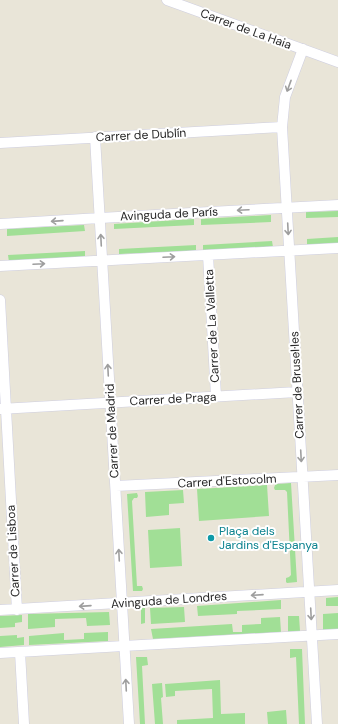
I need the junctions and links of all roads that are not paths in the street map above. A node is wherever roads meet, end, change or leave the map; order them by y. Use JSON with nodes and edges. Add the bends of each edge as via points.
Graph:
{"nodes":[{"id":1,"x":167,"y":0,"type":"edge"},
{"id":2,"x":302,"y":49,"type":"junction"},
{"id":3,"x":338,"y":62,"type":"edge"},
{"id":4,"x":282,"y":127,"type":"junction"},
{"id":5,"x":95,"y":137,"type":"junction"},
{"id":6,"x":0,"y":143,"type":"edge"},
{"id":7,"x":338,"y":205,"type":"edge"},
{"id":8,"x":287,"y":208,"type":"junction"},
{"id":9,"x":100,"y":218,"type":"junction"},
{"id":10,"x":0,"y":224,"type":"edge"},
{"id":11,"x":338,"y":248,"type":"edge"},
{"id":12,"x":289,"y":250,"type":"junction"},
{"id":13,"x":208,"y":255,"type":"junction"},
{"id":14,"x":102,"y":261,"type":"junction"},
{"id":15,"x":0,"y":266,"type":"edge"},
{"id":16,"x":0,"y":300,"type":"edge"},
{"id":17,"x":298,"y":392,"type":"junction"},
{"id":18,"x":216,"y":396,"type":"junction"},
{"id":19,"x":110,"y":402,"type":"junction"},
{"id":20,"x":3,"y":408,"type":"edge"},
{"id":21,"x":338,"y":475,"type":"edge"},
{"id":22,"x":302,"y":477,"type":"junction"},
{"id":23,"x":116,"y":486,"type":"junction"},
{"id":24,"x":338,"y":590,"type":"edge"},
{"id":25,"x":310,"y":591,"type":"junction"},
{"id":26,"x":122,"y":603,"type":"junction"},
{"id":27,"x":0,"y":610,"type":"edge"},
{"id":28,"x":17,"y":610,"type":"junction"},
{"id":29,"x":338,"y":634,"type":"edge"},
{"id":30,"x":312,"y":636,"type":"junction"},
{"id":31,"x":124,"y":646,"type":"junction"},
{"id":32,"x":20,"y":652,"type":"junction"},
{"id":33,"x":0,"y":653,"type":"edge"},
{"id":34,"x":24,"y":724,"type":"edge"},
{"id":35,"x":129,"y":724,"type":"edge"},
{"id":36,"x":317,"y":724,"type":"edge"}],
"edges":[{"from":1,"to":2,"type":"street","name":"Carrer de La Haia"},
{"from":2,"to":3,"type":"street","name":"Carrer de La Haia"},
{"from":2,"to":4,"type":"street","name":"Carrer de Brusel·les","one_way":true,"via":[[285,97]]},
{"from":4,"to":5,"type":"street","name":"Carrer de Dublín"},
{"from":4,"to":8,"type":"street","name":"Carrer de Brusel·les"},
{"from":5,"to":6,"type":"street","name":"Carrer de Dublín"},
{"from":5,"to":9,"type":"street","name":"Carrer de Madrid"},
{"from":7,"to":8,"type":"street","name":"Avinguda de París"},
{"from":8,"to":9,"type":"street","name":"Avinguda de París","one_way":true},
{"from":8,"to":12,"type":"street","name":"Carrer de Brusel·les","one_way":true},
{"from":9,"to":10,"type":"street","name":"Avinguda de París","one_way":true},
{"from":14,"to":9,"type":"street","name":"Carrer de Madrid","one_way":true},
{"from":11,"to":12,"type":"street"},
{"from":12,"to":13,"type":"street"},
{"from":12,"to":17,"type":"street","name":"Carrer de Brusel·les"},
{"from":14,"to":13,"type":"street","one_way":true},
{"from":13,"to":18,"type":"street","name":"Carrer de La Valletta"},
{"from":15,"to":14,"type":"street","one_way":true},
{"from":19,"to":14,"type":"street","name":"Carrer de Madrid","one_way":true},
{"from":16,"to":20,"type":"street","name":"Carrer de Lisboa"},
{"from":17,"to":18,"type":"street","name":"Carrer de Praga"},
{"from":17,"to":22,"type":"street","name":"Carrer de Brusel·les","one_way":true},
{"from":18,"to":19,"type":"street","name":"Carrer de Praga"},
{"from":19,"to":20,"type":"street","name":"Carrer de Praga"},
{"from":19,"to":23,"type":"street","name":"Carrer de Madrid"},
{"from":20,"to":28,"type":"street","name":"Carrer de Lisboa"},
{"from":21,"to":22,"type":"street","name":"Carrer d'Estocolm"},
{"from":22,"to":23,"type":"street","name":"Carrer d'Estocolm"},
{"from":22,"to":25,"type":"street","name":"Carrer de Brusel·les"},
{"from":26,"to":23,"type":"street","name":"Carrer de Madrid","one_way":true},
{"from":24,"to":25,"type":"street","name":"Avinguda de Londres"},
{"from":25,"to":26,"type":"street","name":"Avinguda de Londres","one_way":true},
{"from":25,"to":30,"type":"street","name":"Carrer de Brusel·les","one_way":true},
{"from":26,"to":28,"type":"street","name":"Avinguda de Londres","one_way":true},
{"from":26,"to":31,"type":"street","name":"Carrer de Madrid"},
{"from":27,"to":28,"type":"street","name":"Avinguda de Londres"},
{"from":29,"to":30,"type":"street"},
{"from":30,"to":31,"type":"street"},
{"from":30,"to":36,"type":"street","name":"Carrer de Brusel·les"},
{"from":31,"to":32,"type":"street"},
{"from":35,"to":31,"type":"street","name":"Carrer de Madrid","one_way":true},
{"from":32,"to":33,"type":"street"},
{"from":32,"to":34,"type":"street"}]}
